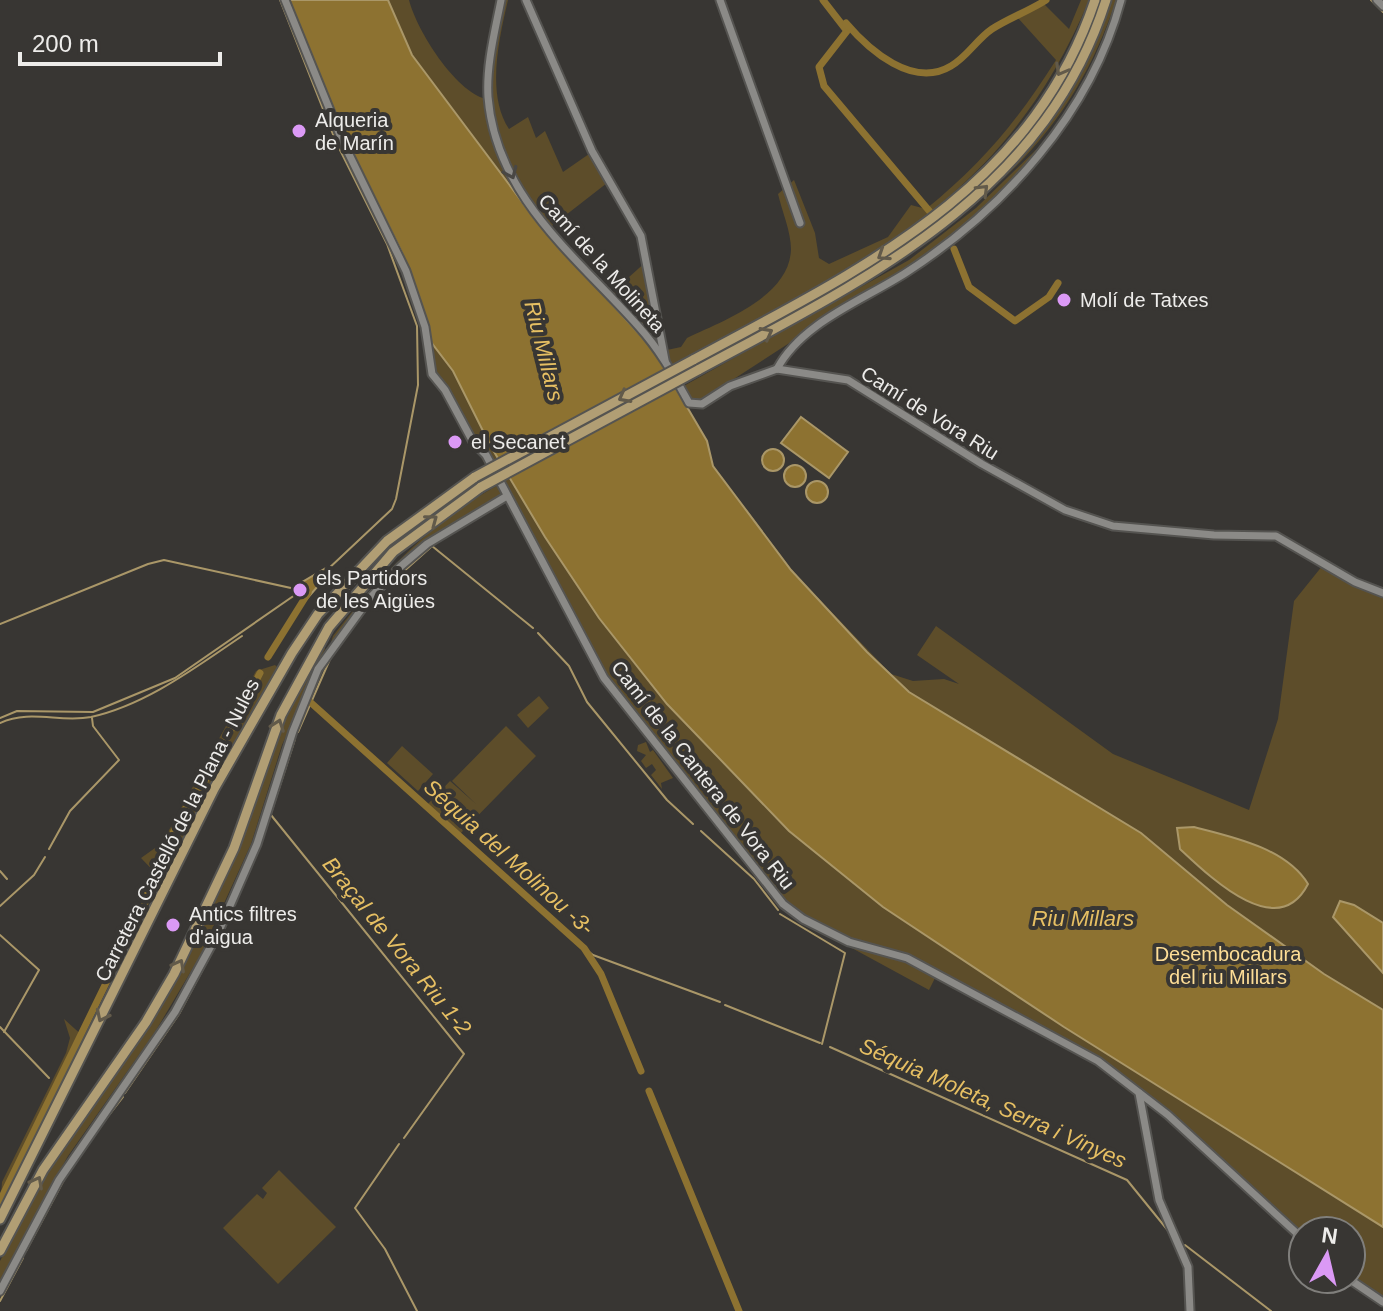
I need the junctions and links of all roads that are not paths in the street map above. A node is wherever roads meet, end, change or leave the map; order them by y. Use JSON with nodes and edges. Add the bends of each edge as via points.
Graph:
{"nodes":[{"id":1,"x":285,"y":0,"type":"edge"},
{"id":2,"x":501,"y":0,"type":"edge"},
{"id":3,"x":526,"y":0,"type":"edge"},
{"id":4,"x":720,"y":0,"type":"edge"},
{"id":5,"x":1095,"y":0,"type":"edge"},
{"id":6,"x":1106,"y":0,"type":"edge"},
{"id":7,"x":1121,"y":0,"type":"edge"},
{"id":8,"x":1377,"y":0,"type":"edge"},
{"id":9,"x":1383,"y":6,"type":"edge"},
{"id":10,"x":800,"y":223,"type":"dead end"},
{"id":11,"x":665,"y":360,"type":"junction"},
{"id":12,"x":777,"y":369,"type":"junction"},
{"id":13,"x":478,"y":482,"type":"junction"},
{"id":14,"x":507,"y":496,"type":"junction"},
{"id":15,"x":1383,"y":593,"type":"edge"},
{"id":16,"x":1139,"y":1092,"type":"junction"},
{"id":17,"x":0,"y":1219,"type":"edge"},
{"id":18,"x":1287,"y":1225,"type":"edge"},
{"id":19,"x":0,"y":1251,"type":"edge"},
{"id":20,"x":0,"y":1291,"type":"edge"},
{"id":21,"x":1190,"y":1311,"type":"edge"}],
"edges":[{"from":1,"to":14,"type":"street","name":"Camí de la Cantera de Vora Riu","via":[[342,140],[406,271],[425,327],[432,374]]},
{"from":2,"to":11,"type":"street","name":"Camí de la Molineta","one_way":true,"via":[[488,98],[498,140],[524,200]]},
{"from":3,"to":11,"type":"street","name":"Camí de Vora Riu","via":[[592,151],[641,236]]},
{"from":4,"to":10,"type":"street"},
{"from":5,"to":13,"type":"main road","name":"Carretera Castelló de la Plana - Nules","one_way":true,"bridge":true,"via":[[1050,91],[997,161],[923,228],[862,268]]},
{"from":13,"to":6,"type":"main road","name":"Carretera Castelló de la Plana - Nules","one_way":true,"bridge":true,"via":[[868,278],[928,238],[1007,166],[1060,96]]},
{"from":7,"to":12,"type":"street","via":[[1111,36],[1085,88],[1013,184],[950,242],[797,342]]},
{"from":8,"to":9,"type":"street"},
{"from":11,"to":12,"type":"street","name":"Camí de Vora Riu","via":[[695,405]]},
{"from":12,"to":15,"type":"street","name":"Camí de Vora Riu","via":[[848,380],[1026,491],[1093,521],[1214,535],[1265,533]]},
{"from":13,"to":17,"type":"main road","name":"Carretera Castelló de la Plana - Nules","one_way":true,"via":[[387,541],[318,614],[292,653],[214,789]]},
{"from":19,"to":13,"type":"main road","name":"Carretera Castelló de la Plana - Nules","one_way":true,"via":[[43,1170],[146,1022],[187,949],[234,848],[281,715],[329,627],[393,552]]},
{"from":14,"to":16,"type":"street","name":"Camí de la Cantera de Vora Riu","via":[[604,678],[783,904],[849,942],[907,958],[1001,1007],[1098,1061]]},
{"from":14,"to":20,"type":"street","via":[[427,544],[400,567],[324,659],[293,731],[257,844],[218,933],[175,1012],[59,1180]]},
{"from":16,"to":18,"type":"street","name":"Camí de la Cantera de Vora Riu"},
{"from":16,"to":21,"type":"street","via":[[1159,1200],[1188,1267]]}]}
